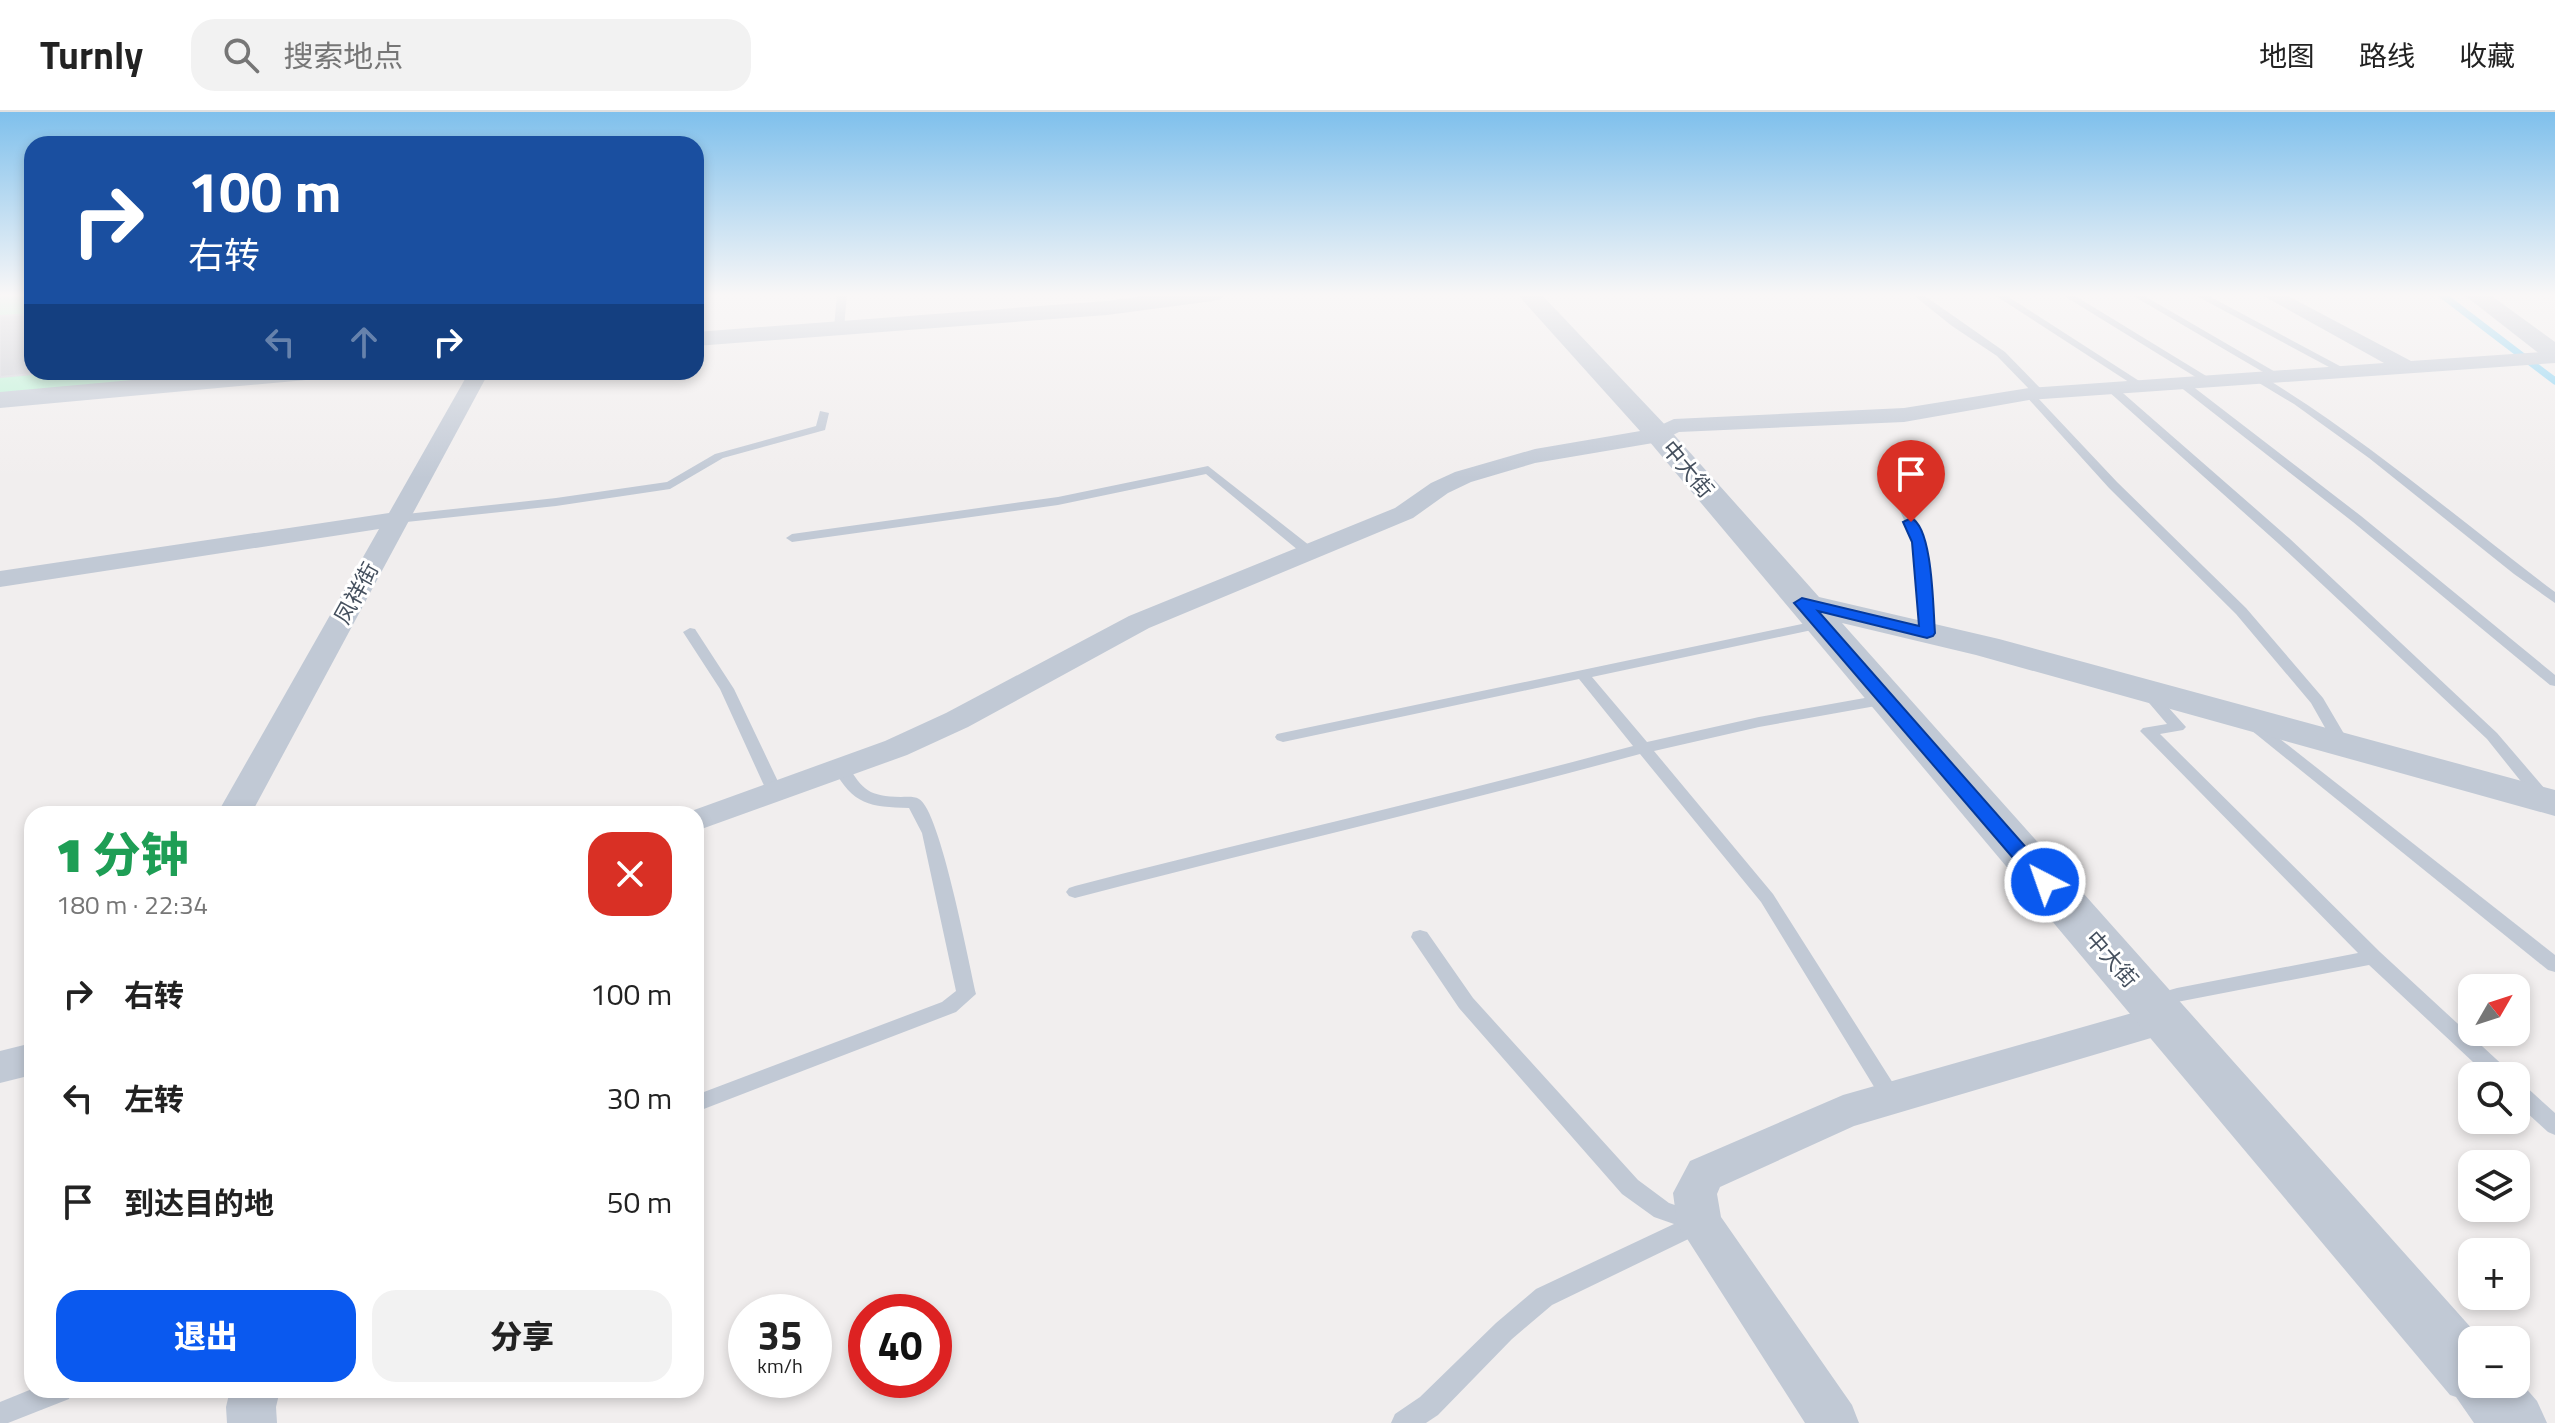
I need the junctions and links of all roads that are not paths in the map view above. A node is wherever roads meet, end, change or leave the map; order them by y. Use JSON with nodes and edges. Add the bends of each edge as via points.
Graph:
{"nodes":[{"id":1,"x":1585,"y":355,"type":"edge"},
{"id":2,"x":2002,"y":355,"type":"edge"},
{"id":3,"x":2093,"y":355,"type":"edge"},
{"id":4,"x":2167,"y":355,"type":"edge"},
{"id":5,"x":2232,"y":355,"type":"edge"},
{"id":6,"x":2314,"y":355,"type":"edge"},
{"id":7,"x":2385,"y":355,"type":"edge"},
{"id":8,"x":2541,"y":358,"type":"edge"},
{"id":9,"x":2409,"y":368,"type":"junction"},
{"id":10,"x":2346,"y":372,"type":"junction"},
{"id":11,"x":2268,"y":378,"type":"junction"},
{"id":12,"x":219,"y":380,"type":"edge"},
{"id":13,"x":475,"y":380,"type":"edge"},
{"id":14,"x":2211,"y":382,"type":"junction"},
{"id":15,"x":2183,"y":384,"type":"junction"},
{"id":16,"x":2142,"y":386,"type":"junction"},
{"id":17,"x":2112,"y":389,"type":"junction"},
{"id":18,"x":2034,"y":394,"type":"junction"},
{"id":19,"x":0,"y":400,"type":"edge"},
{"id":20,"x":824,"y":413,"type":"dead end"},
{"id":21,"x":1659,"y":435,"type":"junction"},
{"id":22,"x":1902,"y":502,"type":"dead end"},
{"id":23,"x":397,"y":519,"type":"junction"},
{"id":24,"x":792,"y":538,"type":"dead end"},
{"id":25,"x":1309,"y":552,"type":"junction"},
{"id":26,"x":0,"y":579,"type":"edge"},
{"id":27,"x":2555,"y":599,"type":"edge"},
{"id":28,"x":1812,"y":613,"type":"junction"},
{"id":29,"x":690,"y":632,"type":"dead end"},
{"id":30,"x":1927,"y":633,"type":"junction"},
{"id":31,"x":1582,"y":674,"type":"junction"},
{"id":32,"x":2555,"y":682,"type":"edge"},
{"id":33,"x":2145,"y":690,"type":"junction"},
{"id":34,"x":1887,"y":699,"type":"junction"},
{"id":35,"x":2244,"y":717,"type":"junction"},
{"id":36,"x":1283,"y":737,"type":"dead end"},
{"id":37,"x":2342,"y":744,"type":"junction"},
{"id":38,"x":1644,"y":748,"type":"junction"},
{"id":39,"x":841,"y":768,"type":"junction"},
{"id":40,"x":775,"y":792,"type":"junction"},
{"id":41,"x":2550,"y":802,"type":"edge"},
{"id":42,"x":238,"y":806,"type":"edge"},
{"id":43,"x":704,"y":817,"type":"edge"},
{"id":44,"x":1075,"y":892,"type":"dead end"},
{"id":45,"x":1420,"y":937,"type":"dead end"},
{"id":46,"x":2373,"y":957,"type":"junction"},
{"id":47,"x":2555,"y":965,"type":"edge"},
{"id":48,"x":2170,"y":1007,"type":"junction"},
{"id":49,"x":24,"y":1061,"type":"edge"},
{"id":50,"x":2486,"y":1062,"type":"edge"},
{"id":51,"x":0,"y":1067,"type":"edge"},
{"id":52,"x":1891,"y":1097,"type":"junction"},
{"id":53,"x":704,"y":1101,"type":"edge"},
{"id":54,"x":2530,"y":1103,"type":"edge"},
{"id":55,"x":2555,"y":1126,"type":"edge"},
{"id":56,"x":1699,"y":1223,"type":"junction"},
{"id":57,"x":2458,"y":1357,"type":"edge"},
{"id":58,"x":40,"y":1398,"type":"edge"},
{"id":59,"x":253,"y":1398,"type":"edge"},
{"id":60,"x":2493,"y":1398,"type":"edge"},
{"id":61,"x":0,"y":1414,"type":"edge"},
{"id":62,"x":252,"y":1423,"type":"edge"},
{"id":63,"x":1404,"y":1423,"type":"edge"},
{"id":64,"x":1834,"y":1423,"type":"edge"},
{"id":65,"x":2515,"y":1423,"type":"edge"}],
"edges":[{"from":1,"to":21,"type":"street","name":"中大街"},
{"from":2,"to":18,"type":"lane"},
{"from":3,"to":16,"type":"lane"},
{"from":4,"to":14,"type":"lane"},
{"from":5,"to":11,"type":"lane"},
{"from":6,"to":10,"type":"lane"},
{"from":7,"to":9,"type":"street"},
{"from":8,"to":9,"type":"street"},
{"from":9,"to":10,"type":"street"},
{"from":10,"to":11,"type":"street"},
{"from":11,"to":14,"type":"street"},
{"from":11,"to":27,"type":"lane"},
{"from":12,"to":19,"type":"street"},
{"from":13,"to":23,"type":"street","name":"凤祥街"},
{"from":14,"to":15,"type":"street"},
{"from":15,"to":16,"type":"street"},
{"from":15,"to":32,"type":"lane"},
{"from":16,"to":17,"type":"street"},
{"from":17,"to":18,"type":"street"},
{"from":17,"to":41,"type":"lane","via":[[2492,736]]},
{"from":18,"to":21,"type":"street","via":[[1904,415],[1674,426]]},
{"from":18,"to":37,"type":"lane","via":[[2102,474],[2241,611],[2318,701]]},
{"from":20,"to":23,"type":"lane","via":[[821,428],[719,456],[670,485]]},
{"from":21,"to":25,"type":"street","via":[[1515,461],[1462,477],[1404,513]]},
{"from":21,"to":28,"type":"street","name":"中大街"},
{"from":22,"to":30,"type":"lane","via":[[1920,542]]},
{"from":23,"to":26,"type":"street"},
{"from":23,"to":42,"type":"street","name":"凤祥街"},
{"from":24,"to":25,"type":"lane","via":[[1058,501],[1208,470]]},
{"from":25,"to":39,"type":"street","via":[[1139,622],[957,720]]},
{"from":28,"to":30,"type":"street"},
{"from":28,"to":31,"type":"lane"},
{"from":28,"to":34,"type":"street","name":"中大街"},
{"from":29,"to":40,"type":"lane","via":[[727,689]]},
{"from":30,"to":33,"type":"street"},
{"from":31,"to":36,"type":"lane"},
{"from":31,"to":38,"type":"lane"},
{"from":33,"to":35,"type":"street"},
{"from":33,"to":46,"type":"lane","via":[[2178,727],[2148,731]]},
{"from":34,"to":38,"type":"lane"},
{"from":34,"to":48,"type":"street","name":"中大街"},
{"from":35,"to":37,"type":"street"},
{"from":35,"to":47,"type":"lane"},
{"from":37,"to":41,"type":"street"},
{"from":38,"to":44,"type":"lane"},
{"from":38,"to":52,"type":"lane","via":[[1767,898]]},
{"from":39,"to":40,"type":"street"},
{"from":39,"to":53,"type":"lane","via":[[851,789],[867,800],[915,803],[930,833],[966,994],[949,1007]]},
{"from":40,"to":43,"type":"street"},
{"from":45,"to":56,"type":"lane","via":[[1466,1003],[1630,1187],[1662,1210]]},
{"from":46,"to":48,"type":"lane"},
{"from":46,"to":50,"type":"lane"},
{"from":48,"to":52,"type":"street"},
{"from":48,"to":57,"type":"street","name":"中大街"},
{"from":49,"to":51,"type":"street"},
{"from":52,"to":56,"type":"street","via":[[1843,1112],[1705,1174],[1695,1193]]},
{"from":54,"to":55,"type":"lane"},
{"from":56,"to":63,"type":"lane","via":[[1544,1297],[1429,1406]]},
{"from":56,"to":64,"type":"street"},
{"from":58,"to":61,"type":"lane"},
{"from":59,"to":62,"type":"street"},
{"from":60,"to":65,"type":"street"}]}
